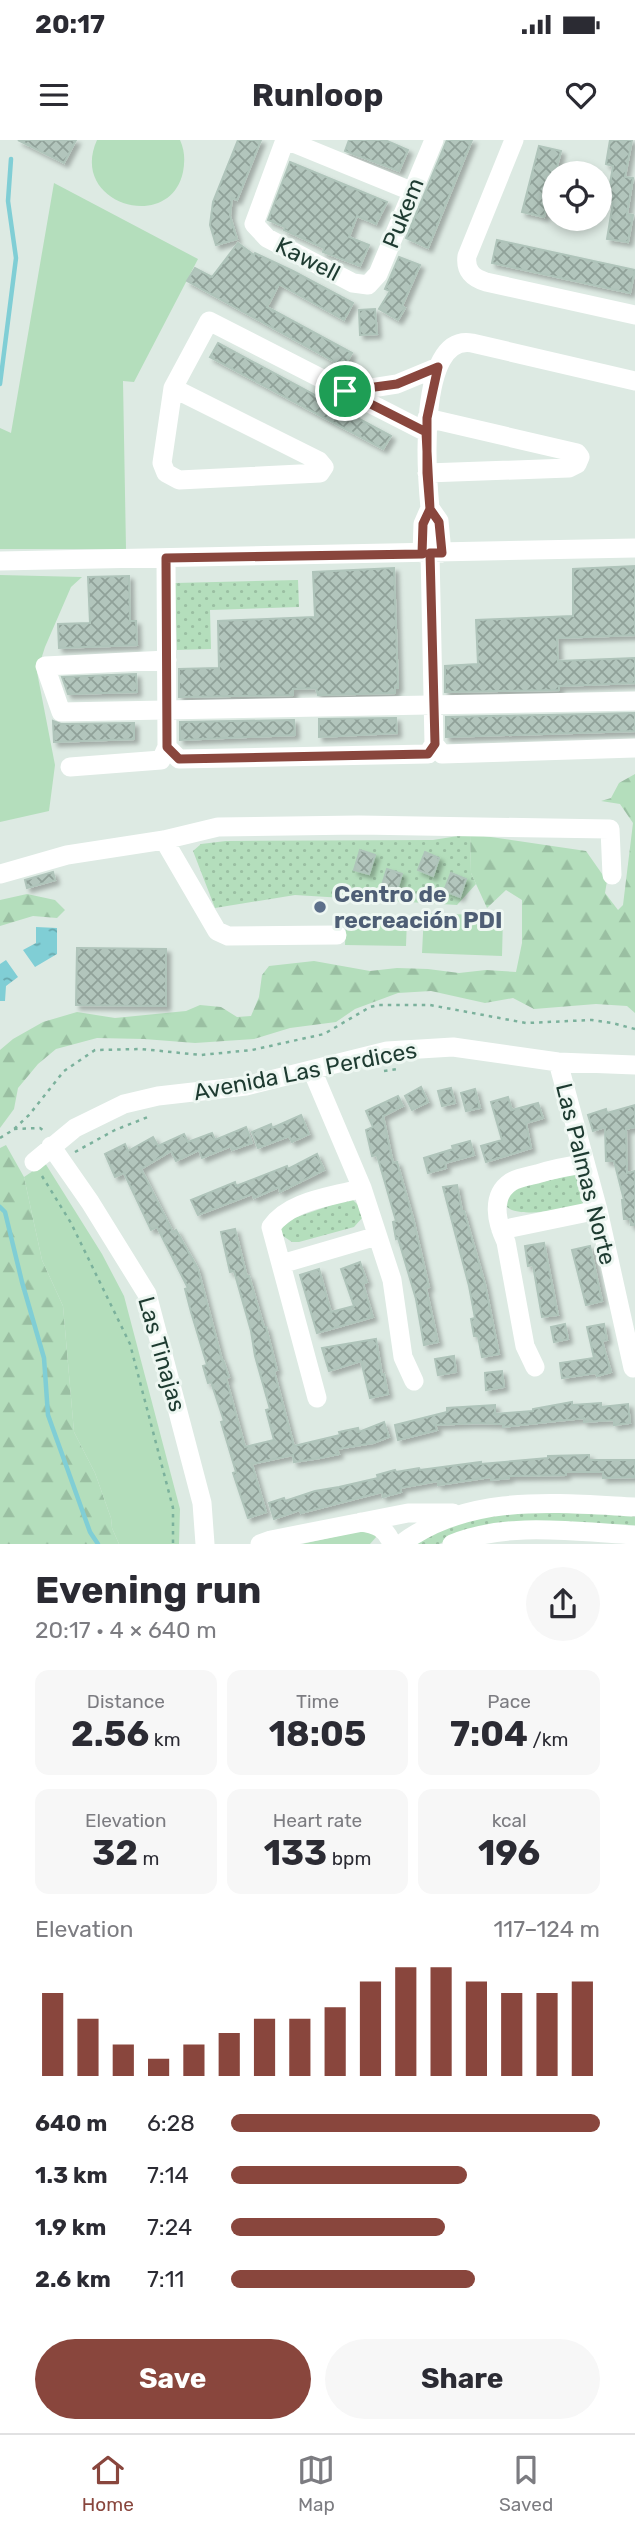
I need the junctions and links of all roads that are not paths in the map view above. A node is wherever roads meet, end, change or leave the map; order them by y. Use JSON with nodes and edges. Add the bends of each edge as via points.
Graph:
{"nodes":[{"id":1,"x":286,"y":140,"type":"edge"},
{"id":2,"x":434,"y":140,"type":"edge"},
{"id":3,"x":514,"y":140,"type":"edge"},
{"id":4,"x":411,"y":191,"type":"junction"},
{"id":5,"x":368,"y":285,"type":"joint"},
{"id":6,"x":635,"y":315,"type":"edge"},
{"id":7,"x":438,"y":367,"type":"junction"},
{"id":8,"x":635,"y":381,"type":"edge"},
{"id":9,"x":173,"y":388,"type":"junction"},
{"id":10,"x":345,"y":391,"type":"junction"},
{"id":11,"x":427,"y":425,"type":"junction"},
{"id":12,"x":427,"y":473,"type":"junction"},
{"id":13,"x":635,"y":548,"type":"edge"},
{"id":14,"x":431,"y":553,"type":"junction"},
{"id":15,"x":166,"y":558,"type":"junction"},
{"id":16,"x":0,"y":561,"type":"edge"},
{"id":17,"x":167,"y":660,"type":"junction"},
{"id":18,"x":635,"y":701,"type":"edge"},
{"id":19,"x":433,"y":705,"type":"junction"},
{"id":20,"x":167,"y":710,"type":"junction"},
{"id":21,"x":435,"y":744,"type":"junction"},
{"id":22,"x":167,"y":747,"type":"junction"},
{"id":23,"x":635,"y":748,"type":"edge"},
{"id":24,"x":70,"y":767,"type":"dead end"},
{"id":25,"x":164,"y":841,"type":"junction"},
{"id":26,"x":0,"y":874,"type":"edge"},
{"id":27,"x":612,"y":875,"type":"dead end"},
{"id":28,"x":337,"y":935,"type":"dead end"},
{"id":29,"x":558,"y":1062,"type":"junction"},
{"id":30,"x":635,"y":1065,"type":"edge"},
{"id":31,"x":312,"y":1070,"type":"junction"},
{"id":32,"x":51,"y":1146,"type":"junction"},
{"id":33,"x":34,"y":1162,"type":"road end"},
{"id":34,"x":585,"y":1164,"type":"junction"},
{"id":35,"x":362,"y":1188,"type":"junction"},
{"id":36,"x":598,"y":1210,"type":"junction"},
{"id":37,"x":501,"y":1230,"type":"junction"},
{"id":38,"x":377,"y":1236,"type":"junction"},
{"id":39,"x":281,"y":1264,"type":"junction"},
{"id":40,"x":535,"y":1367,"type":"dead end"},
{"id":41,"x":633,"y":1368,"type":"dead end"},
{"id":42,"x":414,"y":1381,"type":"dead end"},
{"id":43,"x":317,"y":1398,"type":"dead end"},
{"id":44,"x":635,"y":1507,"type":"edge"},
{"id":45,"x":461,"y":1513,"type":"junction"},
{"id":46,"x":360,"y":1522,"type":"junction"},
{"id":47,"x":635,"y":1535,"type":"edge"},
{"id":48,"x":205,"y":1544,"type":"edge"},
{"id":49,"x":260,"y":1544,"type":"edge"},
{"id":50,"x":392,"y":1544,"type":"edge"},
{"id":51,"x":401,"y":1544,"type":"edge"},
{"id":52,"x":452,"y":1544,"type":"edge"}],
"edges":[{"from":1,"to":4,"type":"street"},
{"from":1,"to":5,"type":"street","name":"Kawell","via":[[254,224],[267,238],[353,283]]},
{"from":2,"to":4,"type":"street","name":"Pukem"},
{"from":3,"to":6,"type":"street","via":[[467,256],[471,275]]},
{"from":4,"to":5,"type":"street","name":"Pukem","via":[[378,274]]},
{"from":7,"to":8,"type":"street","via":[[454,345],[465,341]]},
{"from":7,"to":10,"type":"street","via":[[397,384]]},
{"from":7,"to":11,"type":"street"},
{"from":9,"to":9,"type":"street","via":[[319,461],[324,467],[320,473],[174,479],[162,463]]},
{"from":9,"to":10,"type":"street","via":[[209,321]]},
{"from":10,"to":11,"type":"street"},
{"from":11,"to":12,"type":"street"},
{"from":11,"to":12,"type":"street","via":[[580,457],[569,468]]},
{"from":12,"to":14,"type":"street","via":[[430,509],[439,522]]},
{"from":13,"to":14,"type":"street"},
{"from":14,"to":15,"type":"street"},
{"from":14,"to":19,"type":"street"},
{"from":15,"to":16,"type":"street"},
{"from":15,"to":17,"type":"street"},
{"from":17,"to":20,"type":"street"},
{"from":17,"to":20,"type":"street","via":[[45,666],[61,712]]},
{"from":18,"to":19,"type":"street"},
{"from":19,"to":20,"type":"street"},
{"from":19,"to":21,"type":"street"},
{"from":20,"to":22,"type":"street"},
{"from":21,"to":22,"type":"street","via":[[428,754],[179,759]]},
{"from":21,"to":23,"type":"street","via":[[442,754]]},
{"from":22,"to":24,"type":"street","via":[[161,760]]},
{"from":25,"to":26,"type":"street","via":[[66,855]]},
{"from":25,"to":27,"type":"street","via":[[218,827],[610,829]]},
{"from":25,"to":28,"type":"street","via":[[217,931],[228,936]]},
{"from":29,"to":30,"type":"street","name":"Avenida Las Perdices"},
{"from":29,"to":31,"type":"street","name":"Avenida Las Perdices","via":[[430,1047],[366,1055]]},
{"from":29,"to":34,"type":"street","name":"Las Palmas Norte"},
{"from":31,"to":32,"type":"street","name":"Avenida Las Perdices","via":[[246,1086],[124,1104]]},
{"from":31,"to":35,"type":"street"},
{"from":32,"to":33,"type":"street","name":"Avenida Las Perdices"},
{"from":32,"to":48,"type":"street","name":"Las Tinajas","via":[[147,1294],[202,1503]]},
{"from":34,"to":36,"type":"street","name":"Las Palmas Norte"},
{"from":34,"to":37,"type":"street","via":[[512,1181],[500,1193]]},
{"from":35,"to":38,"type":"street"},
{"from":35,"to":39,"type":"street","via":[[278,1216],[271,1227]]},
{"from":36,"to":37,"type":"street"},
{"from":36,"to":41,"type":"street","name":"Las Palmas Norte"},
{"from":37,"to":40,"type":"street","via":[[526,1346]]},
{"from":38,"to":39,"type":"street"},
{"from":38,"to":42,"type":"street","via":[[392,1280],[403,1357]]},
{"from":39,"to":43,"type":"street"},
{"from":44,"to":45,"type":"street","via":[[551,1503]]},
{"from":45,"to":46,"type":"street","via":[[408,1513]]},
{"from":45,"to":51,"type":"street"},
{"from":46,"to":49,"type":"street"},
{"from":46,"to":50,"type":"street","via":[[383,1529]]},
{"from":47,"to":52,"type":"street","via":[[528,1530],[477,1535]]}]}
